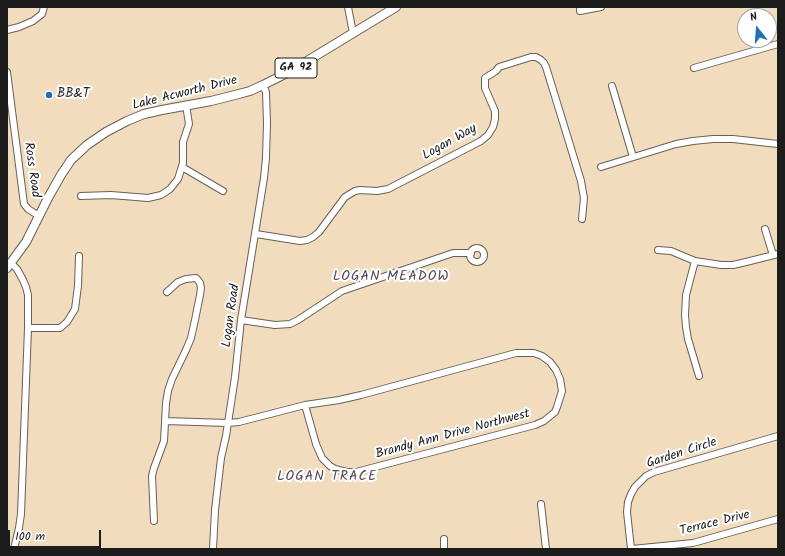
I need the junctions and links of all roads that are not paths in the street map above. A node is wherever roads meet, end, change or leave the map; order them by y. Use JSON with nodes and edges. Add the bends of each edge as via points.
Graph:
{"nodes":[{"id":1,"x":44,"y":7,"type":"edge"},
{"id":2,"x":348,"y":7,"type":"edge"},
{"id":3,"x":396,"y":7,"type":"edge"},
{"id":4,"x":580,"y":7,"type":"edge"},
{"id":5,"x":601,"y":7,"type":"edge"},
{"id":6,"x":7,"y":30,"type":"edge"},
{"id":7,"x":354,"y":33,"type":"junction"},
{"id":8,"x":778,"y":44,"type":"edge"},
{"id":9,"x":694,"y":68,"type":"dead end"},
{"id":10,"x":7,"y":72,"type":"edge"},
{"id":11,"x":263,"y":85,"type":"junction"},
{"id":12,"x":612,"y":86,"type":"dead end"},
{"id":13,"x":186,"y":105,"type":"junction"},
{"id":14,"x":778,"y":144,"type":"edge"},
{"id":15,"x":633,"y":156,"type":"junction"},
{"id":16,"x":182,"y":167,"type":"junction"},
{"id":17,"x":600,"y":167,"type":"dead end"},
{"id":18,"x":223,"y":191,"type":"dead end"},
{"id":19,"x":81,"y":196,"type":"dead end"},
{"id":20,"x":39,"y":216,"type":"junction"},
{"id":21,"x":582,"y":219,"type":"dead end"},
{"id":22,"x":765,"y":228,"type":"dead end"},
{"id":23,"x":256,"y":234,"type":"junction"},
{"id":24,"x":658,"y":250,"type":"dead end"},
{"id":25,"x":471,"y":252,"type":"dead end"},
{"id":26,"x":775,"y":254,"type":"edge"},
{"id":27,"x":79,"y":256,"type":"dead end"},
{"id":28,"x":695,"y":261,"type":"junction"},
{"id":29,"x":9,"y":265,"type":"edge"},
{"id":30,"x":167,"y":292,"type":"dead end"},
{"id":31,"x":241,"y":320,"type":"junction"},
{"id":32,"x":28,"y":328,"type":"junction"},
{"id":33,"x":699,"y":376,"type":"dead end"},
{"id":34,"x":305,"y":405,"type":"junction"},
{"id":35,"x":165,"y":421,"type":"junction"},
{"id":36,"x":228,"y":423,"type":"junction"},
{"id":37,"x":778,"y":436,"type":"edge"},
{"id":38,"x":541,"y":504,"type":"dead end"},
{"id":39,"x":778,"y":519,"type":"edge"},
{"id":40,"x":154,"y":521,"type":"dead end"},
{"id":41,"x":444,"y":539,"type":"dead end"},
{"id":42,"x":14,"y":549,"type":"edge"},
{"id":43,"x":213,"y":549,"type":"edge"},
{"id":44,"x":444,"y":549,"type":"edge"},
{"id":45,"x":546,"y":549,"type":"edge"},
{"id":46,"x":632,"y":549,"type":"edge"}],
"edges":[{"from":1,"to":6,"type":"street","via":[[42,14],[33,21]]},
{"from":2,"to":7,"type":"street"},
{"from":3,"to":7,"type":"main road","name":"Lake Acworth Drive","number":"GA 92"},
{"from":4,"to":5,"type":"street","via":[[580,11]]},
{"from":7,"to":11,"type":"main road","name":"Lake Acworth Drive","number":"GA 92"},
{"from":8,"to":9,"type":"street"},
{"from":10,"to":20,"type":"street","name":"Ross Road","via":[[24,204]]},
{"from":11,"to":13,"type":"main road","name":"Lake Acworth Drive","number":"GA 92","via":[[212,101]]},
{"from":11,"to":23,"type":"street","name":"Logan Road","via":[[266,92],[267,116],[266,158]]},
{"from":12,"to":15,"type":"street"},
{"from":13,"to":16,"type":"street","via":[[189,124],[183,142]]},
{"from":13,"to":20,"type":"main road","name":"Lake Acworth Drive","number":"GA 92","via":[[144,114],[106,132],[87,145],[71,160]]},
{"from":14,"to":15,"type":"street","via":[[713,139],[676,144]]},
{"from":15,"to":17,"type":"street"},
{"from":16,"to":18,"type":"street"},
{"from":16,"to":19,"type":"street","via":[[175,184],[161,195],[148,198]]},
{"from":20,"to":29,"type":"main road","name":"Lake Acworth Drive","number":"GA 92","via":[[26,242]]},
{"from":21,"to":23,"type":"street","name":"Logan Way","via":[[584,198],[581,181],[546,67],[541,60],[531,57],[499,67],[485,78],[485,88],[495,119],[493,127],[481,141],[388,189],[355,191],[345,197],[319,232],[307,240]]},
{"from":22,"to":26,"type":"street"},
{"from":23,"to":31,"type":"street","name":"Logan Road"},
{"from":24,"to":28,"type":"street","via":[[671,251]]},
{"from":25,"to":31,"type":"street","via":[[453,253],[342,291],[290,324],[275,326]]},
{"from":26,"to":28,"type":"street","via":[[733,265]]},
{"from":27,"to":32,"type":"street","via":[[75,309],[67,322],[60,328]]},
{"from":28,"to":33,"type":"street","via":[[686,295],[685,315],[688,339]]},
{"from":29,"to":32,"type":"street","via":[[17,269],[26,286]]},
{"from":30,"to":35,"type":"street","via":[[178,282],[186,279],[196,278],[201,288],[191,338],[168,391]]},
{"from":31,"to":36,"type":"street","name":"Logan Road"},
{"from":32,"to":42,"type":"street","via":[[21,514]]},
{"from":34,"to":34,"type":"street","name":"Brandy Ann Drive Northwest","via":[[361,395],[516,353],[534,353],[550,362],[560,379],[562,391],[555,412],[535,425],[356,472],[335,469],[322,458]]},
{"from":34,"to":36,"type":"street","name":"Brandy Ann Drive Northwest"},
{"from":35,"to":36,"type":"street","name":"Brandy Ann Drive Northwest"},
{"from":35,"to":40,"type":"street","via":[[164,441],[152,476]]},
{"from":36,"to":43,"type":"street","name":"Logan Road","via":[[221,458]]},
{"from":37,"to":46,"type":"street","name":"Garden Circle","via":[[646,476],[635,487],[628,502]]},
{"from":38,"to":45,"type":"street"},
{"from":39,"to":46,"type":"street","name":"Terrace Drive","via":[[692,543]]},
{"from":41,"to":44,"type":"street"}]}
